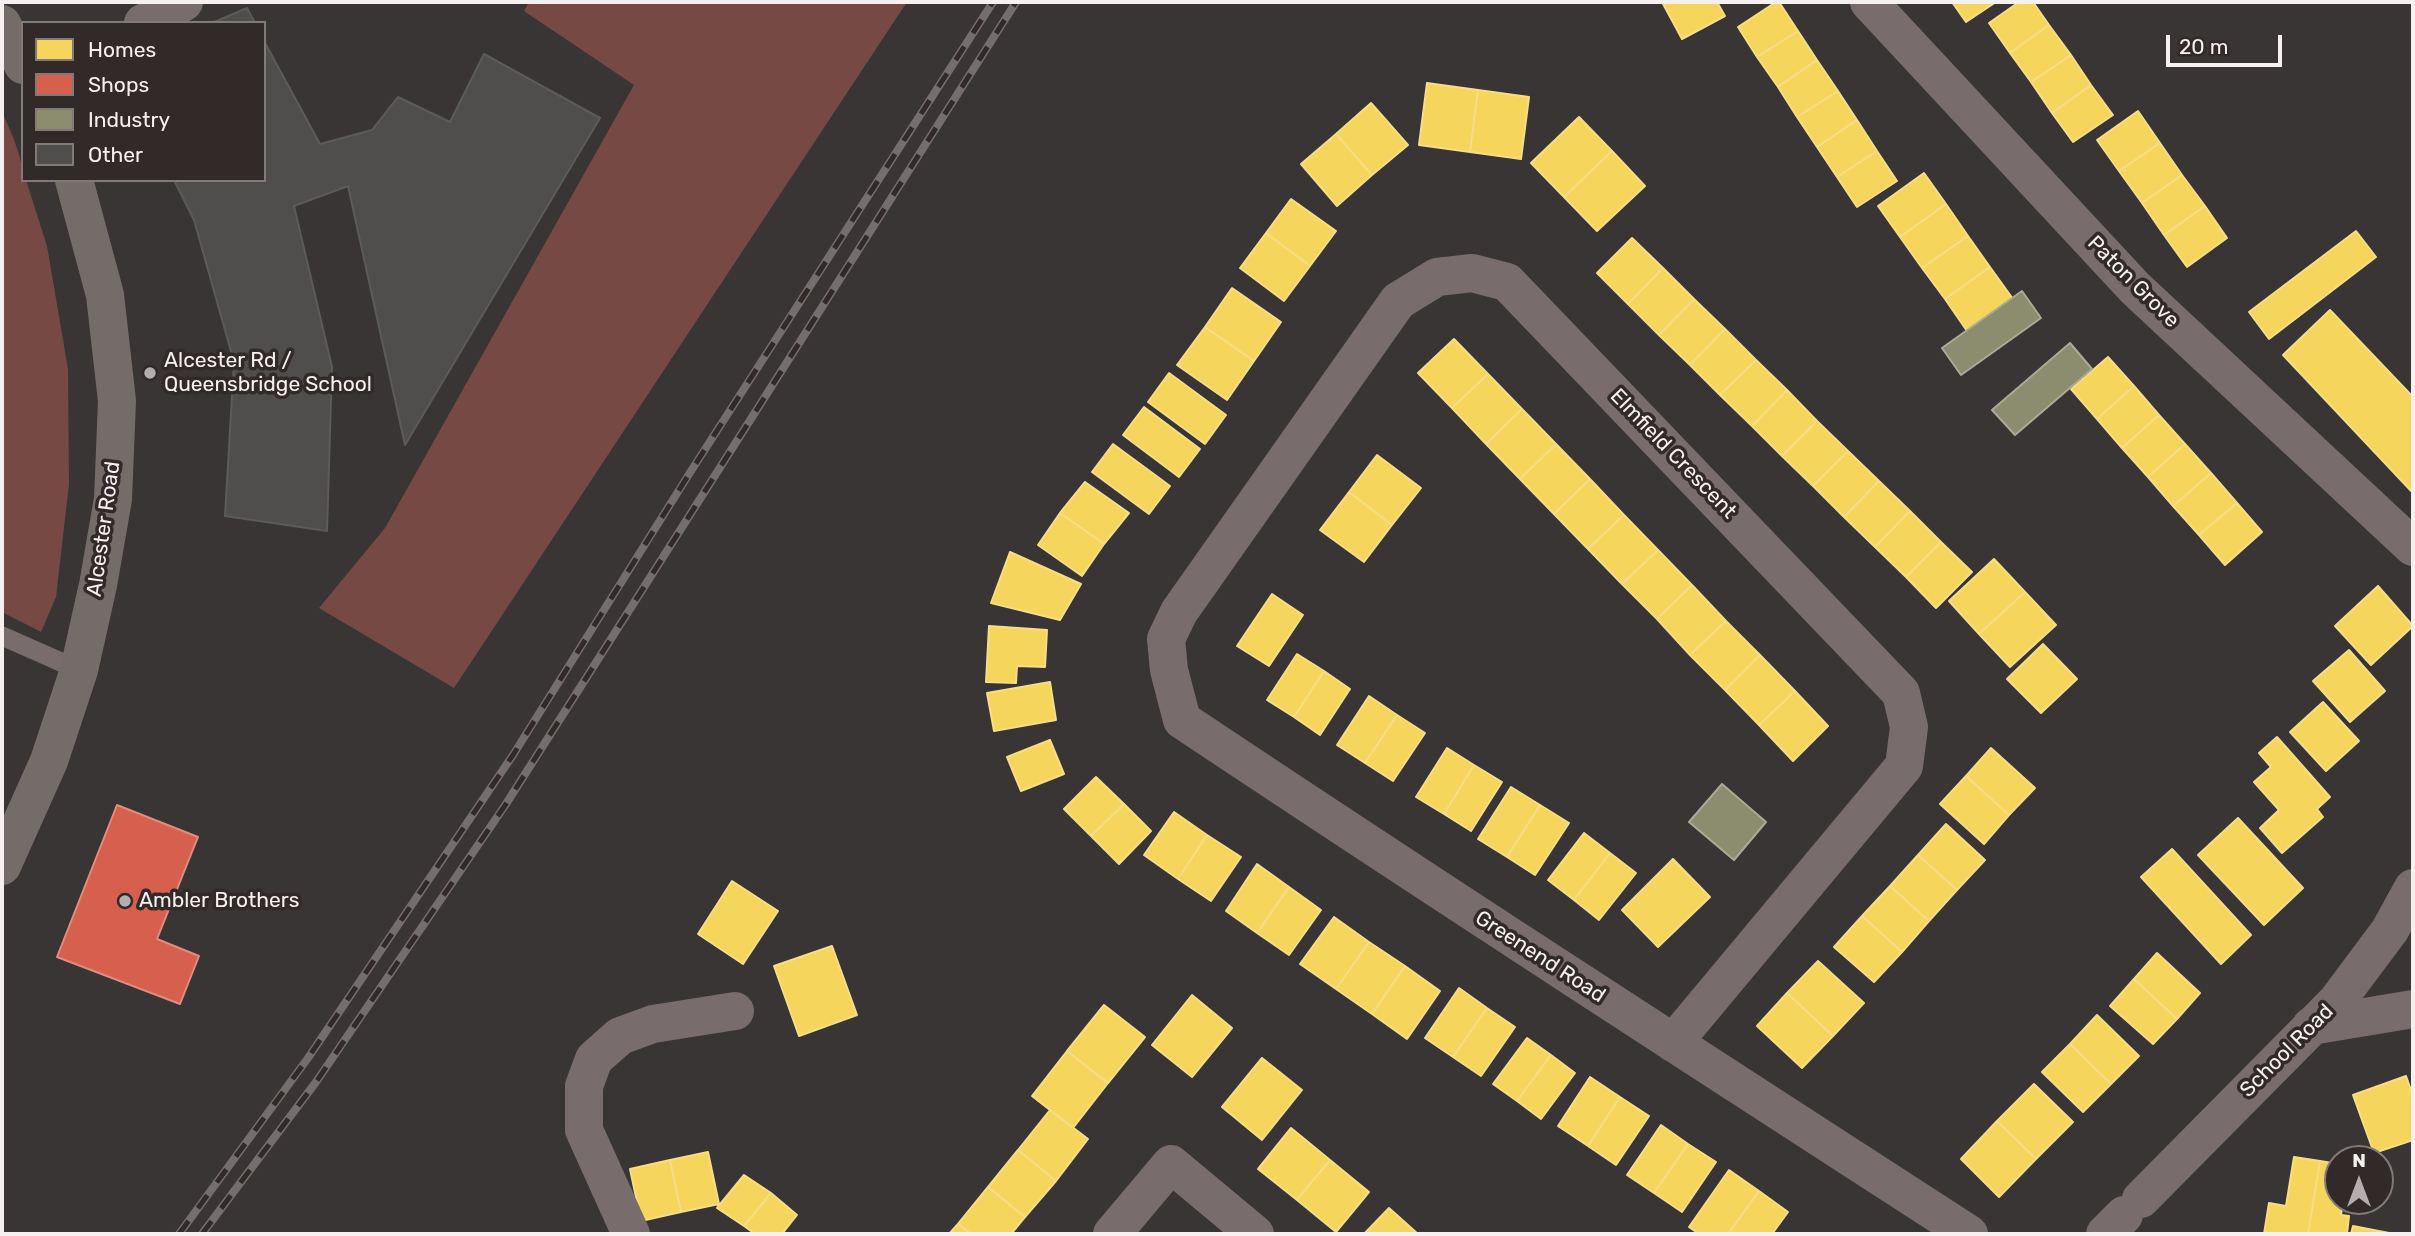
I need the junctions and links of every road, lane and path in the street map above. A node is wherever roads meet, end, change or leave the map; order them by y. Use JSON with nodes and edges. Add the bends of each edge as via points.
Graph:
{"nodes":[{"id":1,"x":184,"y":2,"type":"edge"},
{"id":2,"x":1869,"y":2,"type":"edge"},
{"id":3,"x":147,"y":21,"type":"edge"},
{"id":4,"x":2,"y":24,"type":"edge"},
{"id":5,"x":21,"y":61,"type":"edge"},
{"id":6,"x":75,"y":182,"type":"edge"},
{"id":7,"x":2413,"y":547,"type":"edge"},
{"id":8,"x":2,"y":636,"type":"edge"},
{"id":9,"x":1166,"y":639,"type":"joint"},
{"id":10,"x":79,"y":670,"type":"junction"},
{"id":11,"x":2,"y":866,"type":"edge"},
{"id":12,"x":2413,"y":888,"type":"edge"},
{"id":13,"x":2413,"y":1009,"type":"edge"},
{"id":14,"x":735,"y":1011,"type":"dead end"},
{"id":15,"x":2311,"y":1026,"type":"junction"},
{"id":16,"x":1673,"y":1043,"type":"junction"},
{"id":17,"x":2123,"y":1216,"type":"edge"},
{"id":18,"x":631,"y":1234,"type":"edge"},
{"id":19,"x":1112,"y":1234,"type":"edge"},
{"id":20,"x":1255,"y":1234,"type":"edge"},
{"id":21,"x":1969,"y":1234,"type":"edge"}],
"edges":[{"from":1,"to":3,"type":"street"},
{"from":2,"to":7,"type":"street","name":"Paton Grove","via":[[2135,288]]},
{"from":4,"to":5,"type":"highway"},
{"from":6,"to":10,"type":"highway","name":"Alcester Road","via":[[106,295],[117,401],[113,499]]},
{"from":8,"to":10,"type":"lane"},
{"from":9,"to":16,"type":"street","name":"Greenend Road","via":[[1182,720]]},
{"from":9,"to":16,"type":"street","name":"Elmfield Crescent","via":[[1179,612],[1398,301],[1437,277],[1472,273],[1507,282],[1875,664],[1901,693],[1909,727],[1904,766]]},
{"from":10,"to":11,"type":"highway","name":"Alcester Road","via":[[49,761]]},
{"from":12,"to":15,"type":"street","name":"School Road","via":[[2390,930],[2337,1001]]},
{"from":13,"to":15,"type":"street"},
{"from":14,"to":18,"type":"street","via":[[653,1024],[620,1036],[594,1059],[584,1086],[584,1130]]},
{"from":15,"to":17,"type":"street","name":"School Road"},
{"from":16,"to":21,"type":"street","name":"Greenend Road"},
{"from":19,"to":20,"type":"street","via":[[1171,1164]]}]}
